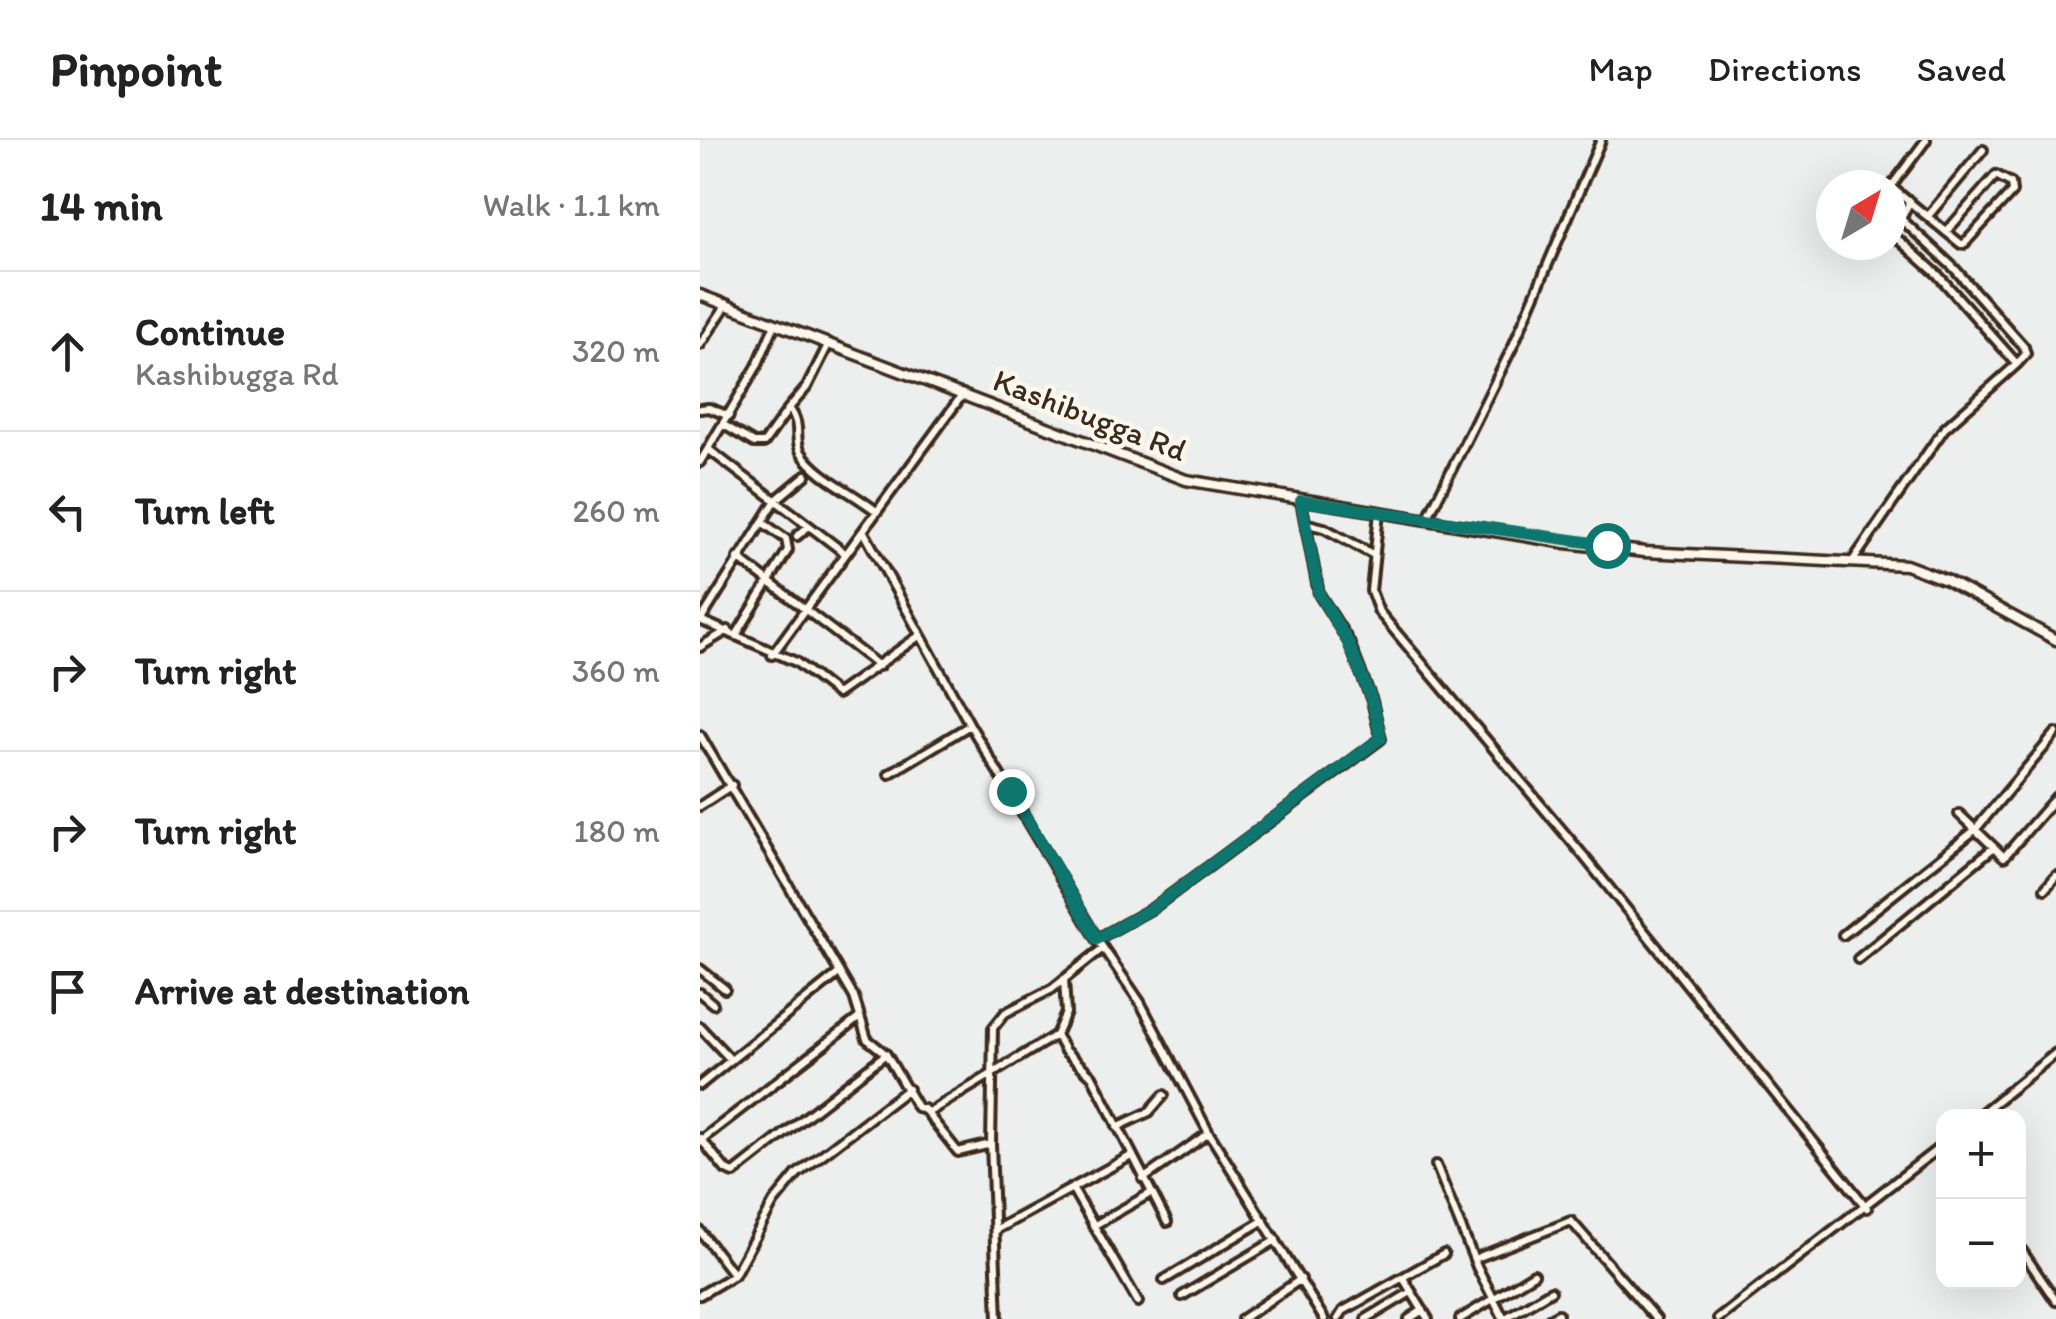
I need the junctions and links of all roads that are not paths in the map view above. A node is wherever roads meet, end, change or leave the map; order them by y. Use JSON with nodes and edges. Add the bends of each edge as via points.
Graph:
{"nodes":[{"id":1,"x":1601,"y":140,"type":"edge"},
{"id":2,"x":1926,"y":140,"type":"edge"},
{"id":3,"x":1983,"y":150,"type":"dead end"},
{"id":4,"x":1904,"y":170,"type":"edge"},
{"id":5,"x":1906,"y":199,"type":"edge"},
{"id":6,"x":1910,"y":202,"type":"junction"},
{"id":7,"x":1928,"y":216,"type":"junction"},
{"id":8,"x":1946,"y":232,"type":"junction"},
{"id":9,"x":1906,"y":247,"type":"edge"},
{"id":10,"x":700,"y":295,"type":"edge"},
{"id":11,"x":727,"y":304,"type":"junction"},
{"id":12,"x":775,"y":324,"type":"junction"},
{"id":13,"x":829,"y":343,"type":"junction"},
{"id":14,"x":700,"y":344,"type":"edge"},
{"id":15,"x":2016,"y":364,"type":"junction"},
{"id":16,"x":964,"y":393,"type":"junction"},
{"id":17,"x":789,"y":408,"type":"junction"},
{"id":18,"x":700,"y":410,"type":"edge"},
{"id":19,"x":729,"y":416,"type":"junction"},
{"id":20,"x":724,"y":424,"type":"junction"},
{"id":21,"x":708,"y":448,"type":"junction"},
{"id":22,"x":700,"y":462,"type":"edge"},
{"id":23,"x":806,"y":474,"type":"dead end"},
{"id":24,"x":776,"y":500,"type":"junction"},
{"id":25,"x":1301,"y":501,"type":"junction"},
{"id":26,"x":876,"y":511,"type":"junction"},
{"id":27,"x":1378,"y":512,"type":"junction"},
{"id":28,"x":1428,"y":519,"type":"junction"},
{"id":29,"x":762,"y":522,"type":"junction"},
{"id":30,"x":1308,"y":524,"type":"junction"},
{"id":31,"x":809,"y":526,"type":"junction"},
{"id":32,"x":864,"y":532,"type":"junction"},
{"id":33,"x":797,"y":536,"type":"dead end"},
{"id":34,"x":846,"y":554,"type":"junction"},
{"id":35,"x":1374,"y":555,"type":"junction"},
{"id":36,"x":738,"y":558,"type":"junction"},
{"id":37,"x":1852,"y":562,"type":"junction"},
{"id":38,"x":769,"y":580,"type":"junction"},
{"id":39,"x":806,"y":608,"type":"junction"},
{"id":40,"x":700,"y":620,"type":"edge"},
{"id":41,"x":728,"y":630,"type":"junction"},
{"id":42,"x":737,"y":634,"type":"junction"},
{"id":43,"x":920,"y":636,"type":"junction"},
{"id":44,"x":2056,"y":640,"type":"edge"},
{"id":45,"x":700,"y":647,"type":"edge"},
{"id":46,"x":772,"y":655,"type":"junction"},
{"id":47,"x":879,"y":666,"type":"junction"},
{"id":48,"x":970,"y":725,"type":"junction"},
{"id":49,"x":2056,"y":734,"type":"edge"},
{"id":50,"x":700,"y":735,"type":"edge"},
{"id":51,"x":888,"y":774,"type":"dead end"},
{"id":52,"x":732,"y":786,"type":"junction"},
{"id":53,"x":2056,"y":797,"type":"edge"},
{"id":54,"x":700,"y":806,"type":"edge"},
{"id":55,"x":1959,"y":814,"type":"dead end"},
{"id":56,"x":1975,"y":830,"type":"junction"},
{"id":57,"x":1993,"y":848,"type":"junction"},
{"id":58,"x":2056,"y":876,"type":"edge"},
{"id":59,"x":2045,"y":890,"type":"dead end"},
{"id":60,"x":1843,"y":936,"type":"dead end"},
{"id":61,"x":1097,"y":939,"type":"junction"},
{"id":62,"x":1104,"y":948,"type":"junction"},
{"id":63,"x":1858,"y":959,"type":"dead end"},
{"id":64,"x":700,"y":968,"type":"edge"},
{"id":65,"x":839,"y":973,"type":"junction"},
{"id":66,"x":1064,"y":979,"type":"junction"},
{"id":67,"x":725,"y":989,"type":"dead end"},
{"id":68,"x":700,"y":993,"type":"edge"},
{"id":69,"x":713,"y":1004,"type":"dead end"},
{"id":70,"x":860,"y":1017,"type":"junction"},
{"id":71,"x":700,"y":1027,"type":"edge"},
{"id":72,"x":1056,"y":1035,"type":"junction"},
{"id":73,"x":2056,"y":1053,"type":"edge"},
{"id":74,"x":886,"y":1054,"type":"junction"},
{"id":75,"x":731,"y":1060,"type":"junction"},
{"id":76,"x":700,"y":1068,"type":"edge"},
{"id":77,"x":991,"y":1074,"type":"junction"},
{"id":78,"x":708,"y":1078,"type":"junction"},
{"id":79,"x":700,"y":1086,"type":"edge"},
{"id":80,"x":908,"y":1089,"type":"junction"},
{"id":81,"x":1164,"y":1095,"type":"dead end"},
{"id":82,"x":923,"y":1108,"type":"junction"},
{"id":83,"x":1987,"y":1109,"type":"edge"},
{"id":84,"x":1116,"y":1127,"type":"junction"},
{"id":85,"x":1209,"y":1133,"type":"junction"},
{"id":86,"x":701,"y":1139,"type":"edge"},
{"id":87,"x":991,"y":1144,"type":"junction"},
{"id":88,"x":1936,"y":1151,"type":"edge"},
{"id":89,"x":1131,"y":1156,"type":"junction"},
{"id":90,"x":1436,"y":1165,"type":"dead end"},
{"id":91,"x":1143,"y":1179,"type":"junction"},
{"id":92,"x":1072,"y":1188,"type":"junction"},
{"id":93,"x":1151,"y":1194,"type":"junction"},
{"id":94,"x":1867,"y":1208,"type":"junction"},
{"id":95,"x":1264,"y":1220,"type":"junction"},
{"id":96,"x":1167,"y":1222,"type":"dead end"},
{"id":97,"x":1092,"y":1226,"type":"junction"},
{"id":98,"x":996,"y":1230,"type":"junction"},
{"id":99,"x":700,"y":1231,"type":"edge"},
{"id":100,"x":1276,"y":1240,"type":"junction"},
{"id":101,"x":1444,"y":1254,"type":"dead end"},
{"id":102,"x":2026,"y":1257,"type":"edge"},
{"id":103,"x":1474,"y":1260,"type":"junction"},
{"id":104,"x":1534,"y":1274,"type":"dead end"},
{"id":105,"x":734,"y":1275,"type":"junction"},
{"id":106,"x":1403,"y":1278,"type":"junction"},
{"id":107,"x":1301,"y":1279,"type":"junction"},
{"id":108,"x":1164,"y":1280,"type":"dead end"},
{"id":109,"x":1550,"y":1291,"type":"dead end"},
{"id":110,"x":1412,"y":1292,"type":"junction"},
{"id":111,"x":700,"y":1295,"type":"edge"},
{"id":112,"x":1182,"y":1296,"type":"dead end"},
{"id":113,"x":1492,"y":1301,"type":"junction"},
{"id":114,"x":2056,"y":1301,"type":"edge"},
{"id":115,"x":1138,"y":1302,"type":"dead end"},
{"id":116,"x":1423,"y":1310,"type":"junction"},
{"id":117,"x":998,"y":1319,"type":"edge"},
{"id":118,"x":1242,"y":1319,"type":"edge"},
{"id":119,"x":1324,"y":1319,"type":"edge"},
{"id":120,"x":1338,"y":1319,"type":"edge"},
{"id":121,"x":1366,"y":1319,"type":"edge"},
{"id":122,"x":1409,"y":1319,"type":"edge"},
{"id":123,"x":1428,"y":1319,"type":"edge"},
{"id":124,"x":1460,"y":1319,"type":"edge"},
{"id":125,"x":1504,"y":1319,"type":"edge"},
{"id":126,"x":1656,"y":1319,"type":"edge"},
{"id":127,"x":1718,"y":1319,"type":"edge"}],
"edges":[{"from":1,"to":28,"type":"street","via":[[1513,346]]},
{"from":2,"to":4,"type":"street"},
{"from":3,"to":7,"type":"street"},
{"from":5,"to":6,"type":"street"},
{"from":6,"to":7,"type":"street"},
{"from":6,"to":15,"type":"street","via":[[1901,219],[2024,346],[2026,354]]},
{"from":7,"to":8,"type":"street"},
{"from":8,"to":8,"type":"street","via":[[1964,244],[2012,192],[2012,183],[1996,175]]},
{"from":9,"to":15,"type":"street"},
{"from":10,"to":11,"type":"main road","name":"Kashibugga Rd"},
{"from":11,"to":12,"type":"main road","name":"Kashibugga Rd"},
{"from":11,"to":14,"type":"street"},
{"from":12,"to":13,"type":"main road","name":"Kashibugga Rd"},
{"from":12,"to":19,"type":"street"},
{"from":13,"to":16,"type":"main road","name":"Kashibugga Rd"},
{"from":13,"to":17,"type":"street"},
{"from":15,"to":37,"type":"street","via":[[1944,429]]},
{"from":16,"to":25,"type":"main road","name":"Kashibugga Rd","via":[[1186,480]]},
{"from":16,"to":26,"type":"street"},
{"from":17,"to":20,"type":"street","via":[[764,443]]},
{"from":17,"to":26,"type":"street","via":[[799,422],[804,455]]},
{"from":18,"to":19,"type":"street"},
{"from":19,"to":20,"type":"street"},
{"from":20,"to":21,"type":"street"},
{"from":21,"to":22,"type":"street"},
{"from":21,"to":24,"type":"street"},
{"from":23,"to":24,"type":"street"},
{"from":24,"to":29,"type":"street"},
{"from":24,"to":31,"type":"street"},
{"from":25,"to":27,"type":"main road","name":"Kashibugga Rd"},
{"from":25,"to":30,"type":"street"},
{"from":26,"to":32,"type":"street"},
{"from":27,"to":28,"type":"main road","name":"Kashibugga Rd"},
{"from":27,"to":35,"type":"street"},
{"from":28,"to":37,"type":"main road","name":"Kashibugga Rd","via":[[1645,552]]},
{"from":29,"to":36,"type":"street"},
{"from":29,"to":38,"type":"street","via":[[790,545]]},
{"from":30,"to":35,"type":"street"},
{"from":30,"to":61,"type":"street","via":[[1319,594],[1348,642],[1381,738],[1153,908]]},
{"from":31,"to":33,"type":"street"},
{"from":31,"to":34,"type":"street"},
{"from":32,"to":34,"type":"street"},
{"from":32,"to":43,"type":"street"},
{"from":34,"to":39,"type":"street"},
{"from":35,"to":94,"type":"street","via":[[1371,592],[1378,612]]},
{"from":36,"to":38,"type":"street"},
{"from":36,"to":40,"type":"street"},
{"from":37,"to":44,"type":"main road","name":"Kashibugga Rd","via":[[1926,570]]},
{"from":38,"to":39,"type":"street"},
{"from":38,"to":42,"type":"street"},
{"from":39,"to":46,"type":"street"},
{"from":39,"to":47,"type":"street"},
{"from":40,"to":41,"type":"street"},
{"from":41,"to":42,"type":"street"},
{"from":41,"to":45,"type":"street"},
{"from":42,"to":46,"type":"street"},
{"from":43,"to":47,"type":"street"},
{"from":43,"to":48,"type":"street"},
{"from":46,"to":47,"type":"street","via":[[796,662],[837,694]]},
{"from":48,"to":51,"type":"street"},
{"from":48,"to":61,"type":"street"},
{"from":49,"to":56,"type":"street"},
{"from":50,"to":52,"type":"street"},
{"from":52,"to":54,"type":"street"},
{"from":52,"to":65,"type":"street"},
{"from":53,"to":57,"type":"street","via":[[2008,856]]},
{"from":55,"to":56,"type":"street"},
{"from":56,"to":57,"type":"street"},
{"from":56,"to":60,"type":"street"},
{"from":57,"to":63,"type":"street"},
{"from":58,"to":59,"type":"street"},
{"from":61,"to":62,"type":"street"},
{"from":62,"to":66,"type":"street"},
{"from":62,"to":85,"type":"street"},
{"from":64,"to":67,"type":"street"},
{"from":65,"to":70,"type":"street"},
{"from":65,"to":75,"type":"street"},
{"from":66,"to":72,"type":"street","via":[[1066,1013]]},
{"from":66,"to":77,"type":"street","via":[[996,1020]]},
{"from":68,"to":69,"type":"street"},
{"from":70,"to":74,"type":"street","via":[[866,1039]]},
{"from":70,"to":86,"type":"street"},
{"from":71,"to":75,"type":"street"},
{"from":72,"to":77,"type":"street"},
{"from":72,"to":84,"type":"street","via":[[1092,1076]]},
{"from":73,"to":83,"type":"street"},
{"from":74,"to":80,"type":"street"},
{"from":74,"to":86,"type":"street","via":[[734,1173]]},
{"from":75,"to":78,"type":"street"},
{"from":76,"to":78,"type":"street"},
{"from":77,"to":82,"type":"street","via":[[928,1112]]},
{"from":77,"to":87,"type":"street"},
{"from":78,"to":79,"type":"street"},
{"from":80,"to":82,"type":"street"},
{"from":80,"to":105,"type":"street","via":[[798,1174],[774,1202]]},
{"from":81,"to":84,"type":"street","via":[[1149,1112]]},
{"from":82,"to":87,"type":"street","via":[[958,1152]]},
{"from":84,"to":89,"type":"street"},
{"from":85,"to":91,"type":"street"},
{"from":85,"to":95,"type":"street"},
{"from":87,"to":98,"type":"street"},
{"from":88,"to":94,"type":"street"},
{"from":89,"to":91,"type":"street"},
{"from":89,"to":92,"type":"street"},
{"from":90,"to":103,"type":"street"},
{"from":91,"to":93,"type":"street"},
{"from":92,"to":97,"type":"street"},
{"from":92,"to":98,"type":"street"},
{"from":93,"to":96,"type":"street"},
{"from":93,"to":97,"type":"street"},
{"from":94,"to":127,"type":"street"},
{"from":95,"to":100,"type":"street"},
{"from":95,"to":108,"type":"street"},
{"from":97,"to":115,"type":"street"},
{"from":98,"to":117,"type":"street"},
{"from":99,"to":105,"type":"street"},
{"from":100,"to":107,"type":"street"},
{"from":100,"to":112,"type":"street"},
{"from":101,"to":106,"type":"street"},
{"from":102,"to":114,"type":"street"},
{"from":103,"to":113,"type":"street"},
{"from":103,"to":126,"type":"street","via":[[1570,1220]]},
{"from":104,"to":113,"type":"street"},
{"from":105,"to":111,"type":"street"},
{"from":106,"to":110,"type":"street"},
{"from":106,"to":120,"type":"street"},
{"from":107,"to":118,"type":"street"},
{"from":107,"to":119,"type":"street"},
{"from":109,"to":125,"type":"street"},
{"from":110,"to":116,"type":"street"},
{"from":110,"to":121,"type":"street"},
{"from":113,"to":124,"type":"street"},
{"from":113,"to":125,"type":"street"},
{"from":116,"to":122,"type":"street"},
{"from":116,"to":123,"type":"street"}]}
